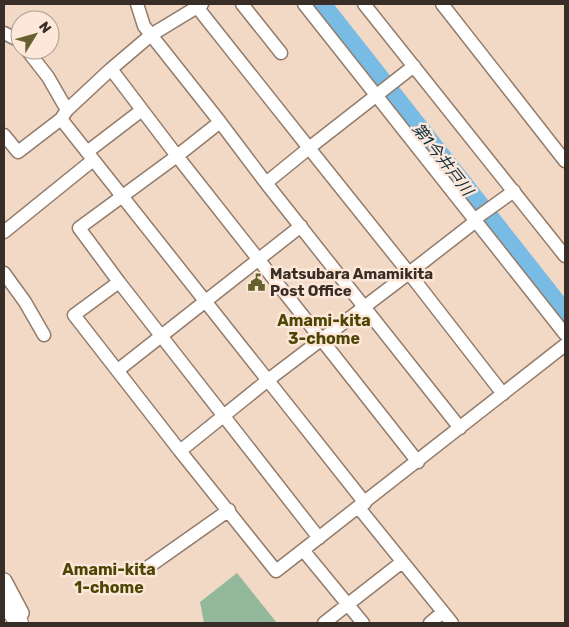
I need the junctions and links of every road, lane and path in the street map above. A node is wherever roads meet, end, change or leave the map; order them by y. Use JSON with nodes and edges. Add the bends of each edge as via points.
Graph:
{"nodes":[{"id":1,"x":137,"y":4,"type":"edge"},
{"id":2,"x":242,"y":4,"type":"edge"},
{"id":3,"x":304,"y":4,"type":"edge"},
{"id":4,"x":364,"y":4,"type":"edge"},
{"id":5,"x":442,"y":4,"type":"edge"},
{"id":6,"x":199,"y":5,"type":"edge"},
{"id":7,"x":151,"y":35,"type":"junction"},
{"id":8,"x":281,"y":54,"type":"dead end"},
{"id":9,"x":35,"y":60,"type":"edge"},
{"id":10,"x":414,"y":67,"type":"junction"},
{"id":11,"x":110,"y":69,"type":"junction"},
{"id":12,"x":377,"y":95,"type":"junction"},
{"id":13,"x":142,"y":110,"type":"junction"},
{"id":14,"x":64,"y":115,"type":"junction"},
{"id":15,"x":220,"y":122,"type":"junction"},
{"id":16,"x":4,"y":135,"type":"edge"},
{"id":17,"x":309,"y":148,"type":"junction"},
{"id":18,"x":90,"y":156,"type":"junction"},
{"id":19,"x":176,"y":156,"type":"junction"},
{"id":20,"x":565,"y":161,"type":"edge"},
{"id":21,"x":266,"y":182,"type":"junction"},
{"id":22,"x":514,"y":191,"type":"junction"},
{"id":23,"x":123,"y":196,"type":"junction"},
{"id":24,"x":475,"y":220,"type":"junction"},
{"id":25,"x":301,"y":226,"type":"junction"},
{"id":26,"x":4,"y":232,"type":"edge"},
{"id":27,"x":565,"y":256,"type":"edge"},
{"id":28,"x":258,"y":260,"type":"junction"},
{"id":29,"x":4,"y":273,"type":"edge"},
{"id":30,"x":409,"y":273,"type":"junction"},
{"id":31,"x":118,"y":282,"type":"junction"},
{"id":32,"x":205,"y":300,"type":"junction"},
{"id":33,"x":365,"y":306,"type":"junction"},
{"id":34,"x":565,"y":334,"type":"edge"},
{"id":35,"x":44,"y":335,"type":"dead end"},
{"id":36,"x":160,"y":336,"type":"junction"},
{"id":37,"x":321,"y":339,"type":"junction"},
{"id":38,"x":565,"y":345,"type":"edge"},
{"id":39,"x":118,"y":370,"type":"junction"},
{"id":40,"x":268,"y":380,"type":"junction"},
{"id":41,"x":503,"y":394,"type":"junction"},
{"id":42,"x":224,"y":415,"type":"junction"},
{"id":43,"x":460,"y":428,"type":"junction"},
{"id":44,"x":180,"y":451,"type":"junction"},
{"id":45,"x":418,"y":462,"type":"junction"},
{"id":46,"x":362,"y":506,"type":"junction"},
{"id":47,"x":228,"y":510,"type":"junction"},
{"id":48,"x":320,"y":538,"type":"junction"},
{"id":49,"x":303,"y":550,"type":"junction"},
{"id":50,"x":402,"y":562,"type":"junction"},
{"id":51,"x":144,"y":570,"type":"dead end"},
{"id":52,"x":4,"y":581,"type":"edge"},
{"id":53,"x":4,"y":600,"type":"edge"},
{"id":54,"x":348,"y":605,"type":"junction"},
{"id":55,"x":444,"y":612,"type":"junction"},
{"id":56,"x":19,"y":623,"type":"edge"},
{"id":57,"x":26,"y":623,"type":"edge"},
{"id":58,"x":324,"y":623,"type":"edge"},
{"id":59,"x":363,"y":623,"type":"edge"},
{"id":60,"x":430,"y":623,"type":"edge"},
{"id":61,"x":452,"y":623,"type":"edge"}],
"edges":[{"from":1,"to":7,"type":"street","via":[[144,26]]},
{"from":2,"to":8,"type":"street"},
{"from":3,"to":12,"type":"street"},
{"from":4,"to":10,"type":"street"},
{"from":5,"to":20,"type":"street"},
{"from":6,"to":7,"type":"street"},
{"from":6,"to":17,"type":"street"},
{"from":7,"to":11,"type":"street"},
{"from":7,"to":15,"type":"street"},
{"from":9,"to":14,"type":"street","via":[[48,77]]},
{"from":10,"to":12,"type":"street"},
{"from":10,"to":22,"type":"street"},
{"from":11,"to":13,"type":"street"},
{"from":11,"to":14,"type":"street"},
{"from":12,"to":17,"type":"street"},
{"from":12,"to":24,"type":"street"},
{"from":13,"to":18,"type":"street"},
{"from":13,"to":19,"type":"street"},
{"from":14,"to":16,"type":"street","via":[[18,152]]},
{"from":14,"to":18,"type":"street"},
{"from":15,"to":19,"type":"street"},
{"from":15,"to":21,"type":"street"},
{"from":17,"to":21,"type":"street"},
{"from":17,"to":30,"type":"street"},
{"from":18,"to":23,"type":"street"},
{"from":18,"to":26,"type":"street"},
{"from":19,"to":23,"type":"street"},
{"from":19,"to":28,"type":"street"},
{"from":21,"to":25,"type":"street"},
{"from":22,"to":24,"type":"street"},
{"from":22,"to":27,"type":"street"},
{"from":23,"to":31,"type":"street","via":[[79,228]]},
{"from":23,"to":32,"type":"street"},
{"from":24,"to":30,"type":"street"},
{"from":24,"to":34,"type":"street"},
{"from":25,"to":28,"type":"street"},
{"from":25,"to":33,"type":"street"},
{"from":28,"to":32,"type":"street"},
{"from":28,"to":37,"type":"street"},
{"from":29,"to":35,"type":"street"},
{"from":30,"to":33,"type":"street"},
{"from":30,"to":41,"type":"street"},
{"from":31,"to":36,"type":"street"},
{"from":31,"to":39,"type":"street","via":[[74,315]]},
{"from":32,"to":36,"type":"street"},
{"from":32,"to":40,"type":"street"},
{"from":33,"to":37,"type":"street"},
{"from":33,"to":43,"type":"street"},
{"from":36,"to":39,"type":"street"},
{"from":36,"to":42,"type":"street"},
{"from":37,"to":40,"type":"street"},
{"from":37,"to":45,"type":"street"},
{"from":38,"to":41,"type":"street"},
{"from":39,"to":44,"type":"street"},
{"from":40,"to":42,"type":"street"},
{"from":40,"to":46,"type":"street"},
{"from":41,"to":43,"type":"street"},
{"from":42,"to":44,"type":"street"},
{"from":42,"to":48,"type":"street"},
{"from":43,"to":45,"type":"street"},
{"from":44,"to":47,"type":"street"},
{"from":45,"to":46,"type":"street"},
{"from":46,"to":48,"type":"street"},
{"from":46,"to":50,"type":"street"},
{"from":47,"to":49,"type":"street","via":[[276,571]]},
{"from":47,"to":51,"type":"street"},
{"from":48,"to":49,"type":"street"},
{"from":49,"to":54,"type":"street"},
{"from":50,"to":54,"type":"street"},
{"from":50,"to":55,"type":"street"},
{"from":52,"to":57,"type":"main road"},
{"from":53,"to":56,"type":"highway"},
{"from":54,"to":58,"type":"street"},
{"from":54,"to":59,"type":"street"},
{"from":55,"to":60,"type":"street"},
{"from":55,"to":61,"type":"street"}]}
